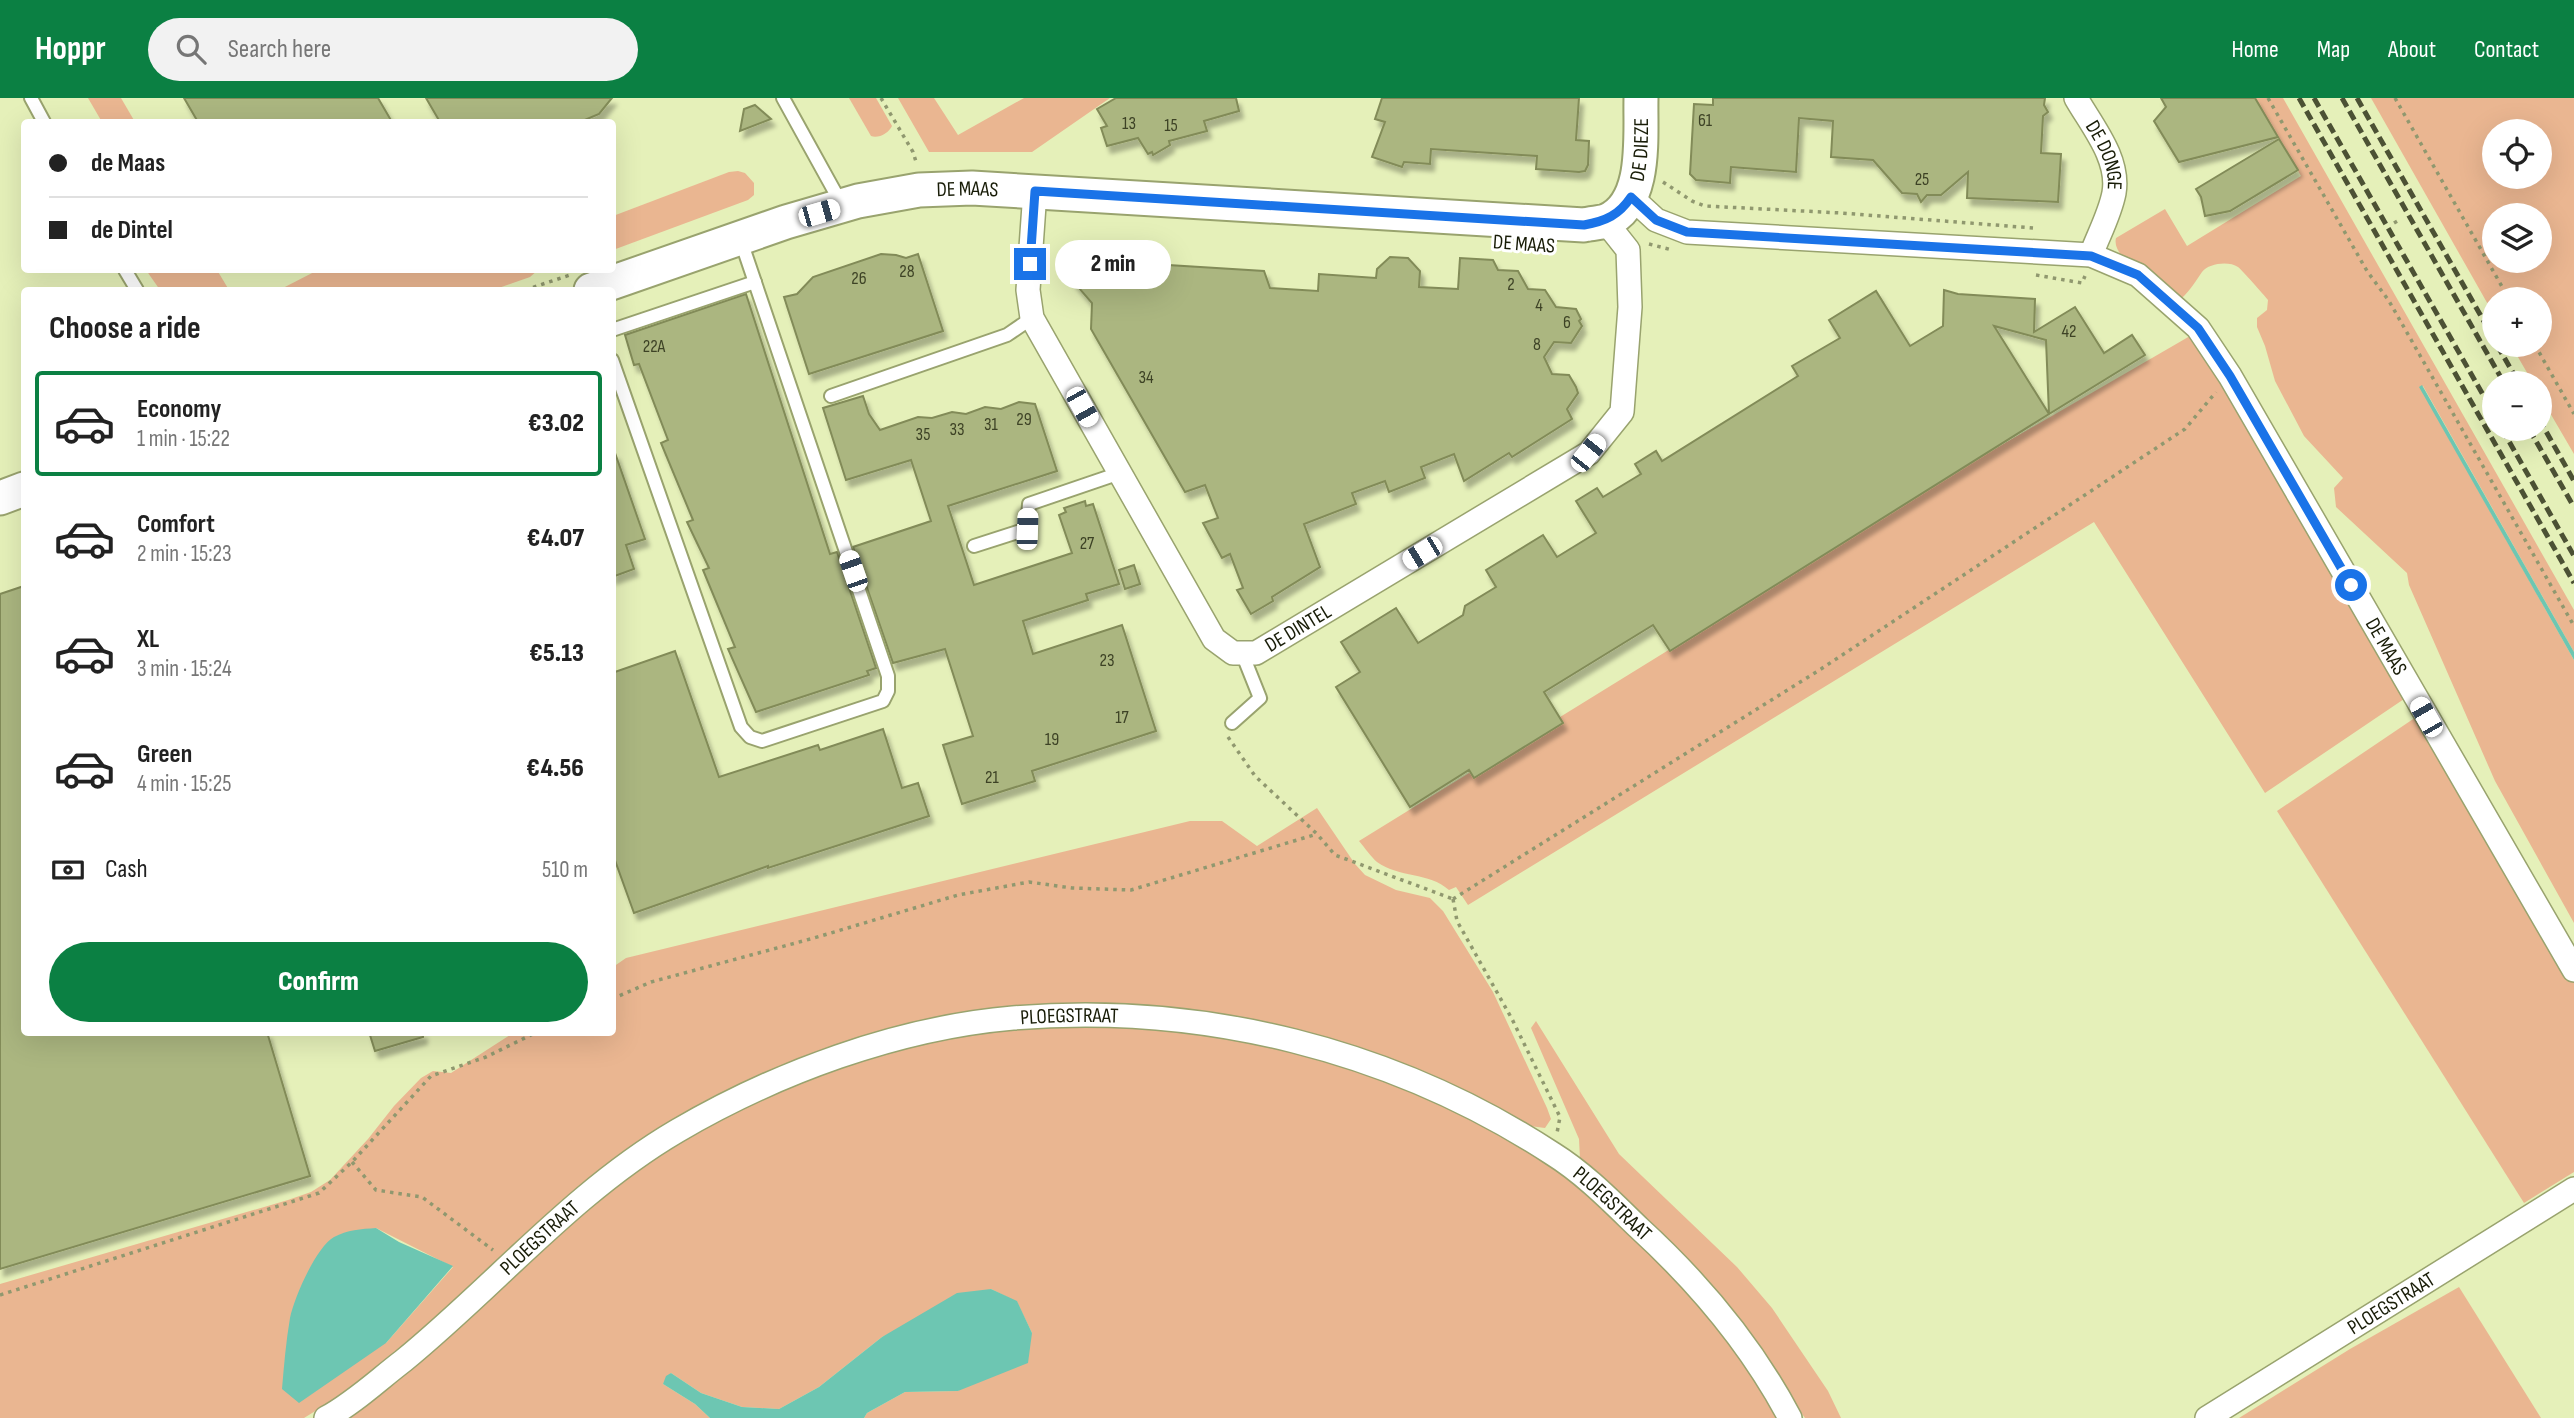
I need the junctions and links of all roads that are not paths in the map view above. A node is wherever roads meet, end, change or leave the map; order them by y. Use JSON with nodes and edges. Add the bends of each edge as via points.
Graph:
{"nodes":[{"id":1,"x":31,"y":98,"type":"edge"},
{"id":2,"x":783,"y":98,"type":"edge"},
{"id":3,"x":1641,"y":98,"type":"edge"},
{"id":4,"x":2076,"y":98,"type":"edge"},
{"id":5,"x":42,"y":119,"type":"edge"},
{"id":6,"x":1035,"y":191,"type":"junction"},
{"id":7,"x":1631,"y":197,"type":"junction"},
{"id":8,"x":843,"y":206,"type":"junction"},
{"id":9,"x":1605,"y":221,"type":"junction"},
{"id":10,"x":740,"y":239,"type":"junction"},
{"id":11,"x":2091,"y":256,"type":"junction"},
{"id":12,"x":616,"y":273,"type":"edge"},
{"id":13,"x":616,"y":273,"type":"edge"},
{"id":14,"x":583,"y":282,"type":"edge"},
{"id":15,"x":755,"y":282,"type":"junction"},
{"id":16,"x":1032,"y":318,"type":"junction"},
{"id":17,"x":616,"y":329,"type":"edge"},
{"id":18,"x":616,"y":371,"type":"edge"},
{"id":19,"x":831,"y":396,"type":"dead end"},
{"id":20,"x":1120,"y":472,"type":"junction"},
{"id":21,"x":21,"y":490,"type":"edge"},
{"id":22,"x":0,"y":498,"type":"edge"},
{"id":23,"x":974,"y":546,"type":"dead end"},
{"id":24,"x":1242,"y":653,"type":"junction"},
{"id":25,"x":1232,"y":723,"type":"road end"},
{"id":26,"x":2574,"y":970,"type":"edge"},
{"id":27,"x":2574,"y":1189,"type":"edge"},
{"id":28,"x":326,"y":1418,"type":"edge"},
{"id":29,"x":1790,"y":1418,"type":"edge"},
{"id":30,"x":2207,"y":1418,"type":"edge"}],
"edges":[{"from":1,"to":5,"type":"lane"},
{"from":2,"to":8,"type":"lane"},
{"from":3,"to":7,"type":"street","name":"DE DIEZE","via":[[1637,180]]},
{"from":4,"to":11,"type":"street","name":"DE DONGE","via":[[2114,171],[2114,194]]},
{"from":6,"to":8,"type":"street","name":"DE MAAS","via":[[919,190]]},
{"from":6,"to":9,"type":"street","name":"DE MAAS","via":[[1584,225]]},
{"from":6,"to":16,"type":"street","name":"DE DINTEL","via":[[1028,290]]},
{"from":7,"to":9,"type":"street"},
{"from":7,"to":11,"type":"street","name":"DE MAAS","via":[[1656,220],[1687,232]]},
{"from":8,"to":10,"type":"street","name":"DE MAAS"},
{"from":9,"to":24,"type":"street","name":"DE DINTEL","via":[[1628,250],[1630,307],[1622,412],[1588,453],[1256,653]]},
{"from":10,"to":12,"type":"street","name":"DE MAAS"},
{"from":10,"to":15,"type":"lane"},
{"from":11,"to":26,"type":"street","name":"DE MAAS","via":[[2138,275],[2198,328]]},
{"from":13,"to":14,"type":"street","name":"DE MAAS"},
{"from":15,"to":17,"type":"lane"},
{"from":15,"to":18,"type":"lane","via":[[888,676],[883,701],[762,741],[741,727]]},
{"from":16,"to":19,"type":"lane","via":[[1007,335]]},
{"from":16,"to":20,"type":"street","name":"DE DINTEL"},
{"from":20,"to":23,"type":"lane","via":[[1028,504],[1027,529]]},
{"from":20,"to":24,"type":"street","name":"DE DINTEL","via":[[1214,639],[1233,653]]},
{"from":21,"to":22,"type":"street"},
{"from":24,"to":25,"type":"lane","via":[[1260,698]]},
{"from":27,"to":30,"type":"street","name":"PLOEGSTRAAT"},
{"from":28,"to":29,"type":"street","name":"PLOEGSTRAAT","via":[[434,1336],[596,1188],[672,1134],[728,1103],[786,1076],[873,1046],[952,1027],[1079,1014],[1255,1030],[1404,1076],[1467,1105],[1584,1177],[1674,1260],[1739,1336]]}]}
